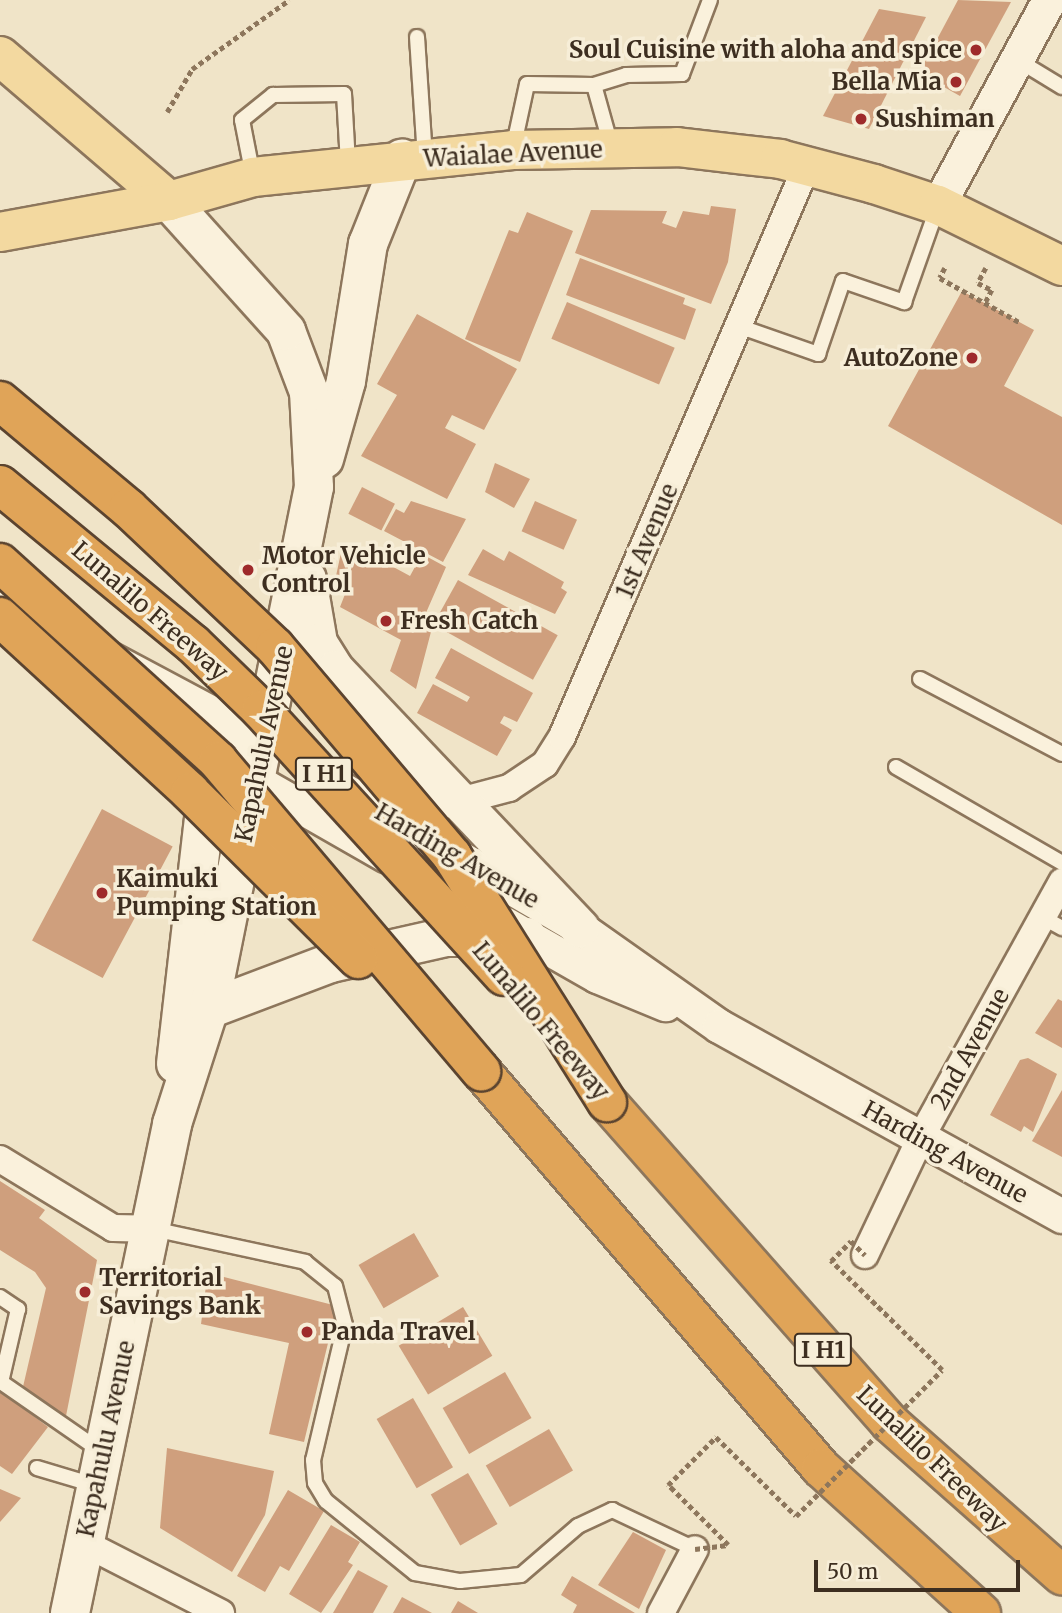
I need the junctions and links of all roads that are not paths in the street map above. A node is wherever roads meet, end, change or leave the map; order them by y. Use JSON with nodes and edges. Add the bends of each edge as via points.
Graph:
{"nodes":[{"id":1,"x":710,"y":0,"type":"edge"},
{"id":2,"x":1045,"y":7,"type":"edge"},
{"id":3,"x":417,"y":37,"type":"dead end"},
{"id":4,"x":0,"y":56,"type":"edge"},
{"id":5,"x":1016,"y":60,"type":"junction"},
{"id":6,"x":594,"y":85,"type":"junction"},
{"id":7,"x":1062,"y":87,"type":"edge"},
{"id":8,"x":612,"y":149,"type":"junction"},
{"id":9,"x":513,"y":150,"type":"junction"},
{"id":10,"x":413,"y":158,"type":"junction"},
{"id":11,"x":349,"y":165,"type":"junction"},
{"id":12,"x":807,"y":165,"type":"junction"},
{"id":13,"x":253,"y":177,"type":"junction"},
{"id":14,"x":169,"y":201,"type":"junction"},
{"id":15,"x":938,"y":205,"type":"junction"},
{"id":16,"x":0,"y":232,"type":"edge"},
{"id":17,"x":1062,"y":266,"type":"edge"},
{"id":18,"x":741,"y":327,"type":"junction"},
{"id":19,"x":0,"y":401,"type":"edge"},
{"id":20,"x":0,"y":485,"type":"edge"},
{"id":21,"x":314,"y":487,"type":"junction"},
{"id":22,"x":304,"y":554,"type":"junction"},
{"id":23,"x":0,"y":563,"type":"edge"},
{"id":24,"x":0,"y":603,"type":"edge"},
{"id":25,"x":0,"y":617,"type":"edge"},
{"id":26,"x":0,"y":643,"type":"edge"},
{"id":27,"x":919,"y":679,"type":"dead end"},
{"id":28,"x":166,"y":732,"type":"junction"},
{"id":29,"x":264,"y":744,"type":"junction"},
{"id":30,"x":1062,"y":754,"type":"edge"},
{"id":31,"x":896,"y":767,"type":"dead end"},
{"id":32,"x":244,"y":773,"type":"junction"},
{"id":33,"x":206,"y":799,"type":"junction"},
{"id":34,"x":461,"y":801,"type":"junction"},
{"id":35,"x":394,"y":819,"type":"junction"},
{"id":36,"x":1062,"y":863,"type":"edge"},
{"id":37,"x":1062,"y":882,"type":"edge"},
{"id":38,"x":1053,"y":923,"type":"edge"},
{"id":39,"x":580,"y":928,"type":"junction"},
{"id":40,"x":527,"y":937,"type":"junction"},
{"id":41,"x":209,"y":1009,"type":"junction"},
{"id":42,"x":719,"y":1026,"type":"junction"},
{"id":43,"x":481,"y":1071,"type":"junction"},
{"id":44,"x":607,"y":1102,"type":"junction"},
{"id":45,"x":172,"y":1124,"type":"junction"},
{"id":46,"x":919,"y":1139,"type":"junction"},
{"id":47,"x":0,"y":1160,"type":"edge"},
{"id":48,"x":1062,"y":1216,"type":"edge"},
{"id":49,"x":152,"y":1229,"type":"junction"},
{"id":50,"x":865,"y":1255,"type":"road end"},
{"id":51,"x":0,"y":1297,"type":"edge"},
{"id":52,"x":37,"y":1468,"type":"dead end"},
{"id":53,"x":99,"y":1469,"type":"junction"},
{"id":54,"x":84,"y":1544,"type":"junction"},
{"id":55,"x":695,"y":1549,"type":"joint"},
{"id":56,"x":1062,"y":1575,"type":"edge"},
{"id":57,"x":70,"y":1613,"type":"edge"},
{"id":58,"x":221,"y":1613,"type":"edge"},
{"id":59,"x":661,"y":1613,"type":"edge"},
{"id":60,"x":981,"y":1613,"type":"edge"}],
"edges":[{"from":1,"to":6,"type":"lane","via":[[682,74],[626,75]]},
{"from":2,"to":5,"type":"street"},
{"from":3,"to":10,"type":"lane"},
{"from":4,"to":14,"type":"main road"},
{"from":5,"to":7,"type":"lane"},
{"from":5,"to":15,"type":"street"},
{"from":6,"to":8,"type":"lane"},
{"from":6,"to":9,"type":"lane","via":[[527,84]]},
{"from":8,"to":9,"type":"main road","name":"Waialae Avenue"},
{"from":8,"to":12,"type":"main road","name":"Waialae Avenue","via":[[710,150]]},
{"from":9,"to":10,"type":"main road","name":"Waialae Avenue"},
{"from":10,"to":11,"type":"main road","name":"Waialae Avenue"},
{"from":10,"to":21,"type":"main road","via":[[368,244],[346,381]]},
{"from":11,"to":13,"type":"main road","name":"Waialae Avenue"},
{"from":11,"to":13,"type":"lane","via":[[344,94],[273,95],[242,120]]},
{"from":12,"to":15,"type":"main road","name":"Waialae Avenue"},
{"from":12,"to":18,"type":"street","name":"1st Avenue"},
{"from":13,"to":14,"type":"main road","name":"Waialae Avenue"},
{"from":14,"to":16,"type":"main road","name":"Waialae Avenue"},
{"from":14,"to":21,"type":"main road","name":"Kapahulu Avenue","via":[[286,331],[309,393]]},
{"from":15,"to":17,"type":"main road","name":"Waialae Avenue"},
{"from":15,"to":18,"type":"lane","via":[[904,302],[844,281],[818,354]]},
{"from":18,"to":34,"type":"street","name":"1st Avenue","via":[[562,737],[545,764],[509,788]]},
{"from":19,"to":44,"type":"highway","bridge":true,"via":[[128,508],[275,647],[452,856]]},
{"from":20,"to":44,"type":"highway","name":"Lunalilo Freeway","number":"I H1","bridge":true,"via":[[193,644],[261,710],[481,948]]},
{"from":21,"to":22,"type":"main road","name":"Kapahulu Avenue"},
{"from":22,"to":29,"type":"main road","name":"Kapahulu Avenue"},
{"from":22,"to":34,"type":"main road","via":[[318,643],[335,670]]},
{"from":23,"to":43,"type":"highway","bridge":true,"via":[[218,761]]},
{"from":24,"to":29,"type":"main road","name":"Harding Avenue"},
{"from":25,"to":43,"type":"highway","bridge":true},
{"from":26,"to":28,"type":"main road","name":"Harding Avenue"},
{"from":27,"to":30,"type":"lane"},
{"from":28,"to":32,"type":"main road","name":"Harding Avenue"},
{"from":28,"to":33,"type":"main road"},
{"from":29,"to":32,"type":"main road"},
{"from":29,"to":35,"type":"street","name":"Harding Avenue"},
{"from":31,"to":36,"type":"lane"},
{"from":32,"to":33,"type":"main road"},
{"from":32,"to":40,"type":"street","name":"Harding Avenue"},
{"from":32,"to":41,"type":"main road","name":"Kapahulu Avenue"},
{"from":33,"to":45,"type":"main road","via":[[184,952]]},
{"from":34,"to":35,"type":"street","name":"1st Avenue"},
{"from":34,"to":39,"type":"main road"},
{"from":35,"to":39,"type":"street","name":"Harding Avenue"},
{"from":37,"to":38,"type":"street","name":"2nd Avenue"},
{"from":38,"to":46,"type":"street","name":"2nd Avenue"},
{"from":39,"to":42,"type":"street","name":"Harding Avenue"},
{"from":40,"to":41,"type":"main road","via":[[446,937],[274,981]]},
{"from":40,"to":42,"type":"street","name":"Harding Avenue","via":[[597,976]]},
{"from":41,"to":45,"type":"main road","name":"Kapahulu Avenue"},
{"from":42,"to":46,"type":"street","name":"Harding Avenue"},
{"from":43,"to":60,"type":"highway","via":[[821,1468]]},
{"from":44,"to":56,"type":"highway","name":"Lunalilo Freeway","number":"I H1","via":[[890,1423]]},
{"from":45,"to":49,"type":"main road","name":"Kapahulu Avenue"},
{"from":46,"to":48,"type":"street","name":"Harding Avenue"},
{"from":46,"to":50,"type":"street","name":"2nd Avenue"},
{"from":47,"to":49,"type":"street","via":[[113,1228]]},
{"from":49,"to":53,"type":"main road","name":"Kapahulu Avenue"},
{"from":49,"to":55,"type":"lane","via":[[305,1262],[335,1286],[345,1325],[313,1460],[315,1483],[326,1501],[415,1573],[460,1581],[521,1575],[578,1525],[612,1510]]},
{"from":51,"to":53,"type":"lane","via":[[18,1309],[1,1382]]},
{"from":52,"to":53,"type":"lane"},
{"from":53,"to":54,"type":"main road","name":"Kapahulu Avenue"},
{"from":54,"to":57,"type":"main road","name":"Kapahulu Avenue"},
{"from":54,"to":58,"type":"street"},
{"from":55,"to":59,"type":"street"}]}
